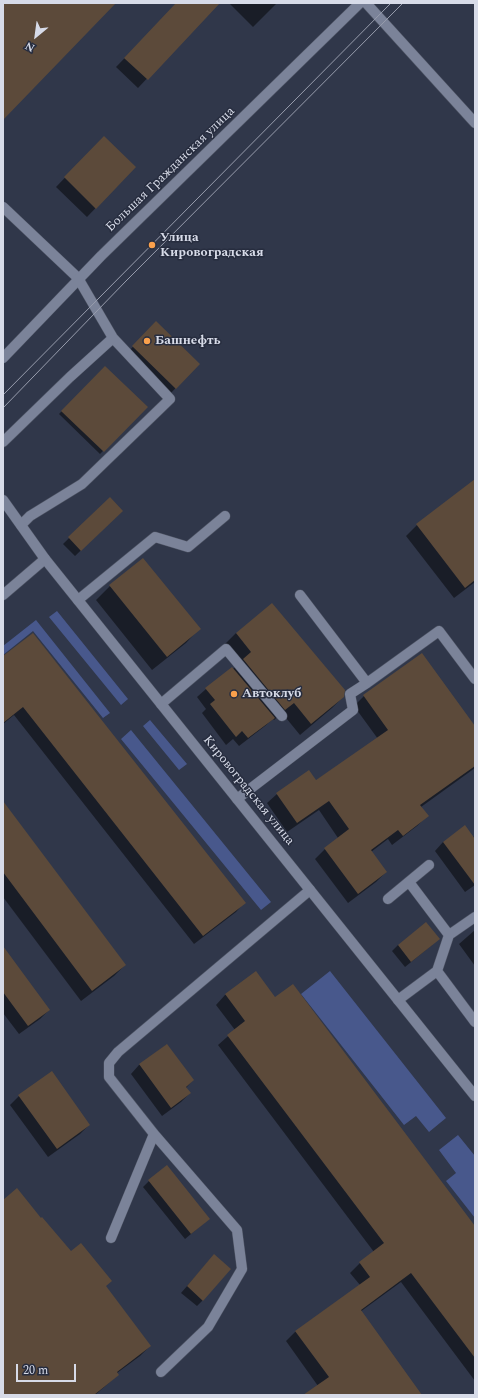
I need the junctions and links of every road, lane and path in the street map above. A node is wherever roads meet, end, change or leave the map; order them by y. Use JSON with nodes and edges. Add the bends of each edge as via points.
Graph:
{"nodes":[{"id":1,"x":360,"y":3,"type":"edge"},
{"id":2,"x":366,"y":3,"type":"edge"},
{"id":3,"x":475,"y":123,"type":"edge"},
{"id":4,"x":3,"y":207,"type":"edge"},
{"id":5,"x":78,"y":278,"type":"junction"},
{"id":6,"x":114,"y":338,"type":"junction"},
{"id":7,"x":3,"y":358,"type":"edge"},
{"id":8,"x":3,"y":442,"type":"edge"},
{"id":9,"x":3,"y":500,"type":"edge"},
{"id":10,"x":225,"y":516,"type":"dead end"},
{"id":11,"x":21,"y":525,"type":"junction"},
{"id":12,"x":45,"y":559,"type":"junction"},
{"id":13,"x":3,"y":595,"type":"edge"},
{"id":14,"x":300,"y":595,"type":"dead end"},
{"id":15,"x":78,"y":600,"type":"junction"},
{"id":16,"x":475,"y":679,"type":"edge"},
{"id":17,"x":367,"y":683,"type":"junction"},
{"id":18,"x":161,"y":704,"type":"junction"},
{"id":19,"x":282,"y":716,"type":"dead end"},
{"id":20,"x":237,"y":799,"type":"junction"},
{"id":21,"x":429,"y":865,"type":"dead end"},
{"id":22,"x":409,"y":882,"type":"junction"},
{"id":23,"x":310,"y":890,"type":"junction"},
{"id":24,"x":388,"y":899,"type":"dead end"},
{"id":25,"x":475,"y":917,"type":"edge"},
{"id":26,"x":449,"y":935,"type":"junction"},
{"id":27,"x":437,"y":971,"type":"junction"},
{"id":28,"x":398,"y":1000,"type":"junction"},
{"id":29,"x":475,"y":1022,"type":"edge"},
{"id":30,"x":475,"y":1096,"type":"edge"},
{"id":31,"x":154,"y":1134,"type":"junction"},
{"id":32,"x":111,"y":1238,"type":"dead end"},
{"id":33,"x":161,"y":1372,"type":"dead end"}],
"edges":[{"from":1,"to":5,"type":"street","name":"Большая Гражданская улица"},
{"from":2,"to":3,"type":"street"},
{"from":4,"to":5,"type":"street"},
{"from":5,"to":6,"type":"street"},
{"from":5,"to":7,"type":"street","name":"Большая Гражданская улица"},
{"from":6,"to":8,"type":"street"},
{"from":6,"to":11,"type":"street","via":[[170,399],[82,484],[30,516]]},
{"from":9,"to":11,"type":"street","name":"Кировоградская улица"},
{"from":10,"to":15,"type":"street","via":[[188,547],[155,537]]},
{"from":11,"to":12,"type":"street","name":"Кировоградская улица"},
{"from":12,"to":13,"type":"street"},
{"from":12,"to":15,"type":"street","name":"Кировоградская улица"},
{"from":14,"to":17,"type":"street"},
{"from":15,"to":18,"type":"street","name":"Кировоградская улица"},
{"from":16,"to":17,"type":"street","via":[[439,631]]},
{"from":17,"to":20,"type":"street","via":[[350,694],[353,710]]},
{"from":18,"to":19,"type":"street","via":[[226,649]]},
{"from":18,"to":20,"type":"street","name":"Кировоградская улица"},
{"from":20,"to":23,"type":"street","name":"Кировоградская улица"},
{"from":21,"to":22,"type":"street"},
{"from":22,"to":24,"type":"street"},
{"from":22,"to":26,"type":"street"},
{"from":23,"to":28,"type":"street","name":"Кировоградская улица"},
{"from":23,"to":31,"type":"street","via":[[118,1052],[109,1063],[109,1077]]},
{"from":25,"to":26,"type":"street"},
{"from":26,"to":27,"type":"street"},
{"from":27,"to":28,"type":"street"},
{"from":27,"to":29,"type":"street"},
{"from":28,"to":30,"type":"street","name":"Кировоградская улица"},
{"from":31,"to":32,"type":"street"},
{"from":31,"to":33,"type":"street","via":[[237,1230],[242,1269],[208,1327]]}]}
